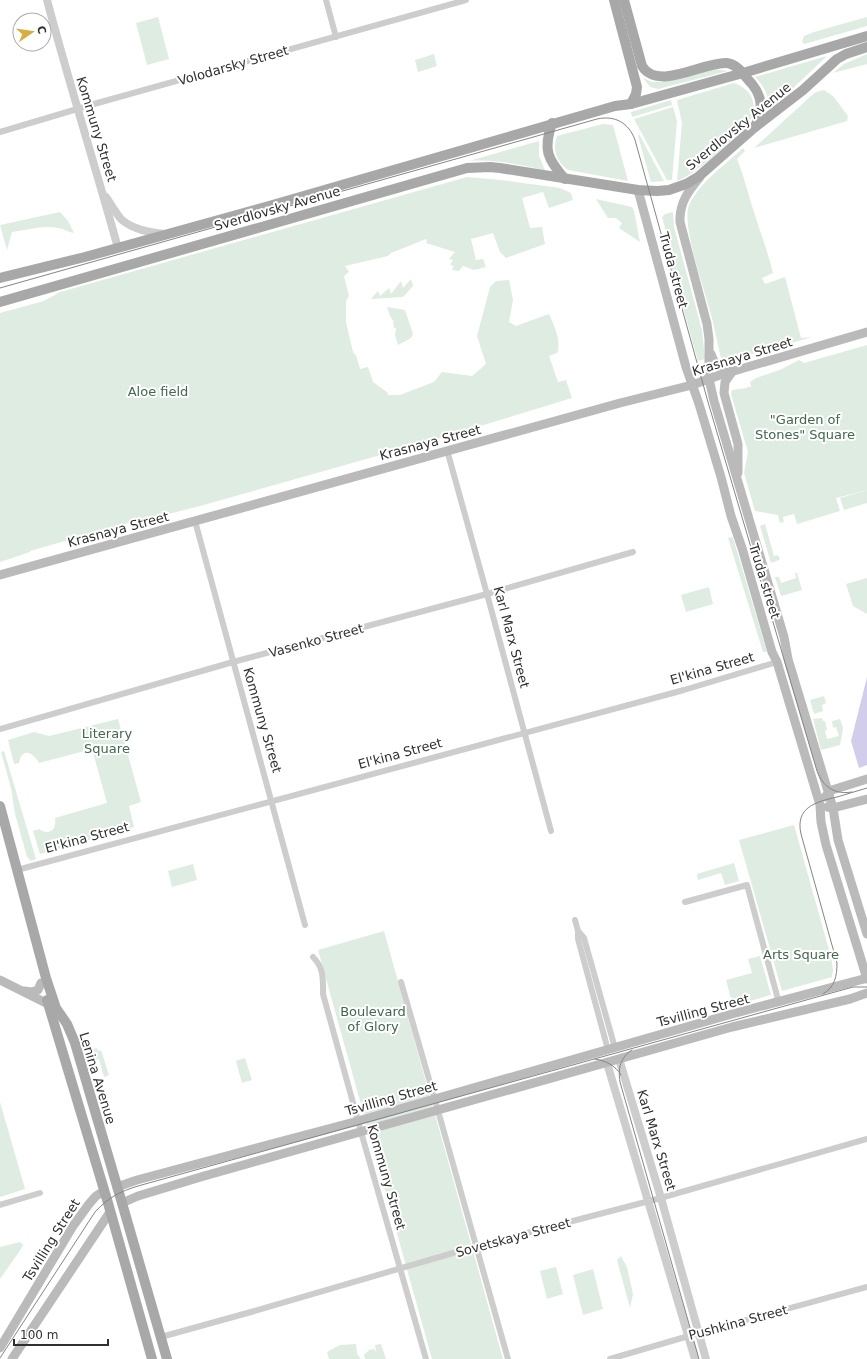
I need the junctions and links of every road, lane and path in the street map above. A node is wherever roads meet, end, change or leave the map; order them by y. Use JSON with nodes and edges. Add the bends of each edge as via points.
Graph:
{"nodes":[{"id":1,"x":47,"y":0,"type":"edge"},
{"id":2,"x":326,"y":0,"type":"edge"},
{"id":3,"x":466,"y":0,"type":"edge"},
{"id":4,"x":614,"y":0,"type":"edge"},
{"id":5,"x":624,"y":0,"type":"edge"},
{"id":6,"x":336,"y":36,"type":"junction"},
{"id":7,"x":867,"y":36,"type":"edge"},
{"id":8,"x":867,"y":47,"type":"edge"},
{"id":9,"x":744,"y":73,"type":"junction"},
{"id":10,"x":631,"y":104,"type":"junction"},
{"id":11,"x":77,"y":109,"type":"junction"},
{"id":12,"x":552,"y":123,"type":"junction"},
{"id":13,"x":756,"y":127,"type":"junction"},
{"id":14,"x":0,"y":132,"type":"edge"},
{"id":15,"x":702,"y":174,"type":"junction"},
{"id":16,"x":565,"y":178,"type":"junction"},
{"id":17,"x":638,"y":190,"type":"junction"},
{"id":18,"x":103,"y":193,"type":"junction"},
{"id":19,"x":164,"y":234,"type":"junction"},
{"id":20,"x":118,"y":248,"type":"junction"},
{"id":21,"x":122,"y":266,"type":"junction"},
{"id":22,"x":0,"y":278,"type":"edge"},
{"id":23,"x":0,"y":302,"type":"edge"},
{"id":24,"x":867,"y":332,"type":"edge"},
{"id":25,"x":709,"y":340,"type":"junction"},
{"id":26,"x":732,"y":372,"type":"junction"},
{"id":27,"x":709,"y":380,"type":"junction"},
{"id":28,"x":692,"y":385,"type":"junction"},
{"id":29,"x":447,"y":450,"type":"junction"},
{"id":30,"x":738,"y":480,"type":"junction"},
{"id":31,"x":196,"y":521,"type":"junction"},
{"id":32,"x":633,"y":552,"type":"dead end"},
{"id":33,"x":0,"y":575,"type":"edge"},
{"id":34,"x":488,"y":594,"type":"junction"},
{"id":35,"x":788,"y":659,"type":"junction"},
{"id":36,"x":233,"y":662,"type":"junction"},
{"id":37,"x":777,"y":662,"type":"junction"},
{"id":38,"x":0,"y":729,"type":"edge"},
{"id":39,"x":525,"y":732,"type":"junction"},
{"id":40,"x":865,"y":780,"type":"edge"},
{"id":41,"x":829,"y":793,"type":"junction"},
{"id":42,"x":867,"y":799,"type":"edge"},
{"id":43,"x":272,"y":800,"type":"junction"},
{"id":44,"x":820,"y":803,"type":"junction"},
{"id":45,"x":0,"y":806,"type":"edge"},
{"id":46,"x":833,"y":808,"type":"junction"},
{"id":47,"x":0,"y":827,"type":"edge"},
{"id":48,"x":551,"y":830,"type":"dead end"},
{"id":49,"x":17,"y":870,"type":"junction"},
{"id":50,"x":684,"y":902,"type":"dead end"},
{"id":51,"x":575,"y":920,"type":"dead end"},
{"id":52,"x":305,"y":925,"type":"dead end"},
{"id":53,"x":867,"y":934,"type":"edge"},
{"id":54,"x":313,"y":957,"type":"dead end"},
{"id":55,"x":867,"y":978,"type":"edge"},
{"id":56,"x":0,"y":980,"type":"edge"},
{"id":57,"x":401,"y":982,"type":"dead end"},
{"id":58,"x":41,"y":983,"type":"junction"},
{"id":59,"x":23,"y":990,"type":"junction"},
{"id":60,"x":867,"y":993,"type":"edge"},
{"id":61,"x":779,"y":1003,"type":"junction"},
{"id":62,"x":52,"y":1006,"type":"junction"},
{"id":63,"x":612,"y":1049,"type":"junction"},
{"id":64,"x":619,"y":1059,"type":"junction"},
{"id":65,"x":607,"y":1063,"type":"junction"},
{"id":66,"x":435,"y":1099,"type":"junction"},
{"id":67,"x":438,"y":1110,"type":"junction"},
{"id":68,"x":358,"y":1121,"type":"junction"},
{"id":69,"x":361,"y":1132,"type":"junction"},
{"id":70,"x":867,"y":1140,"type":"edge"},
{"id":71,"x":117,"y":1186,"type":"junction"},
{"id":72,"x":104,"y":1191,"type":"junction"},
{"id":73,"x":40,"y":1193,"type":"dead end"},
{"id":74,"x":661,"y":1198,"type":"junction"},
{"id":75,"x":649,"y":1201,"type":"junction"},
{"id":76,"x":122,"y":1202,"type":"junction"},
{"id":77,"x":0,"y":1204,"type":"edge"},
{"id":78,"x":110,"y":1212,"type":"junction"},
{"id":79,"x":477,"y":1246,"type":"junction"},
{"id":80,"x":400,"y":1268,"type":"junction"},
{"id":81,"x":867,"y":1287,"type":"edge"},
{"id":82,"x":699,"y":1333,"type":"junction"},
{"id":83,"x":688,"y":1336,"type":"junction"},
{"id":84,"x":161,"y":1337,"type":"junction"},
{"id":85,"x":0,"y":1348,"type":"edge"},
{"id":86,"x":12,"y":1359,"type":"edge"},
{"id":87,"x":152,"y":1359,"type":"edge"},
{"id":88,"x":167,"y":1359,"type":"edge"},
{"id":89,"x":426,"y":1359,"type":"edge"},
{"id":90,"x":508,"y":1359,"type":"edge"},
{"id":91,"x":610,"y":1359,"type":"edge"},
{"id":92,"x":695,"y":1359,"type":"edge"},
{"id":93,"x":706,"y":1359,"type":"edge"}],
"edges":[{"from":1,"to":11,"type":"street","name":"Kommuny Street"},
{"from":2,"to":6,"type":"street"},
{"from":3,"to":6,"type":"street","name":"Volodarsky Street"},
{"from":4,"to":10,"type":"main road","via":[[637,86]]},
{"from":5,"to":9,"type":"main road","via":[[642,66],[647,72],[656,76],[666,76],[727,63]]},
{"from":6,"to":11,"type":"street","name":"Volodarsky Street"},
{"from":7,"to":9,"type":"main road","name":"Sverdlovsky Avenue"},
{"from":8,"to":13,"type":"main road","name":"Sverdlovsky Avenue","via":[[837,59]]},
{"from":9,"to":10,"type":"main road","name":"Sverdlovsky Avenue"},
{"from":9,"to":13,"type":"main road","via":[[759,92],[760,111]]},
{"from":10,"to":12,"type":"main road","name":"Sverdlovsky Avenue"},
{"from":11,"to":14,"type":"street","name":"Volodarsky Street"},
{"from":11,"to":18,"type":"street","name":"Kommuny Street"},
{"from":12,"to":16,"type":"main road","via":[[548,154],[554,166]]},
{"from":12,"to":19,"type":"main road","name":"Sverdlovsky Avenue","via":[[372,177]]},
{"from":13,"to":15,"type":"main road","name":"Sverdlovsky Avenue"},
{"from":15,"to":17,"type":"main road","name":"Sverdlovsky Avenue","via":[[686,184],[669,190]]},
{"from":15,"to":25,"type":"main road","name":"Truda street","via":[[683,201],[680,222],[706,319]]},
{"from":16,"to":17,"type":"main road","name":"Sverdlovsky Avenue"},
{"from":16,"to":21,"type":"main road","name":"Sverdlovsky Avenue","via":[[490,167],[467,168]]},
{"from":17,"to":28,"type":"main road","name":"Truda street"},
{"from":18,"to":19,"type":"street","via":[[121,220],[135,228]]},
{"from":18,"to":20,"type":"street","name":"Kommuny Street"},
{"from":19,"to":20,"type":"main road","name":"Sverdlovsky Avenue"},
{"from":20,"to":21,"type":"main road","name":"Kommuny Street"},
{"from":20,"to":22,"type":"main road","name":"Sverdlovsky Avenue"},
{"from":21,"to":23,"type":"main road","name":"Sverdlovsky Avenue"},
{"from":24,"to":26,"type":"main road","name":"Krasnaya Street"},
{"from":25,"to":26,"type":"main road","via":[[711,355],[716,365],[721,370]]},
{"from":25,"to":27,"type":"main road","name":"Truda street"},
{"from":26,"to":27,"type":"main road","name":"Krasnaya Street"},
{"from":26,"to":30,"type":"main road","via":[[725,382],[724,393],[738,444]]},
{"from":27,"to":28,"type":"main road","name":"Krasnaya Street"},
{"from":27,"to":30,"type":"main road","name":"Truda street"},
{"from":28,"to":29,"type":"main road","name":"Krasnaya Street"},
{"from":28,"to":37,"type":"main road","name":"Truda street"},
{"from":29,"to":31,"type":"main road","name":"Krasnaya Street"},
{"from":29,"to":34,"type":"street","name":"Karl Marx Street"},
{"from":30,"to":35,"type":"main road","name":"Truda street","via":[[784,637]]},
{"from":31,"to":33,"type":"main road","name":"Krasnaya Street"},
{"from":31,"to":36,"type":"street","name":"Kommuny Street"},
{"from":32,"to":34,"type":"street","name":"Vasenko Street"},
{"from":34,"to":36,"type":"street","name":"Vasenko Street"},
{"from":34,"to":39,"type":"street","name":"Karl Marx Street"},
{"from":35,"to":37,"type":"main road","name":"El'kina Street"},
{"from":35,"to":41,"type":"main road","name":"Truda street"},
{"from":36,"to":38,"type":"street","name":"Vasenko Street"},
{"from":36,"to":43,"type":"street","name":"Kommuny Street"},
{"from":37,"to":39,"type":"street","name":"El'kina Street","via":[[684,690]]},
{"from":37,"to":44,"type":"main road","name":"Truda street"},
{"from":39,"to":43,"type":"street","name":"El'kina Street"},
{"from":39,"to":48,"type":"street","name":"Karl Marx Street"},
{"from":40,"to":41,"type":"main road"},
{"from":41,"to":44,"type":"main road"},
{"from":41,"to":46,"type":"main road","name":"Truda street"},
{"from":42,"to":46,"type":"main road"},
{"from":43,"to":49,"type":"street","name":"El'kina Street"},
{"from":43,"to":52,"type":"street","name":"Kommuny Street"},
{"from":44,"to":46,"type":"main road"},
{"from":44,"to":55,"type":"main road","name":"Truda street","via":[[826,845]]},
{"from":45,"to":49,"type":"main road","name":"Lenina Avenue"},
{"from":46,"to":53,"type":"main road","name":"Truda street","via":[[838,840]]},
{"from":47,"to":58,"type":"main road","name":"Lenina Avenue"},
{"from":49,"to":62,"type":"main road","name":"Lenina Avenue"},
{"from":50,"to":61,"type":"street","via":[[747,885]]},
{"from":51,"to":63,"type":"street","name":"Karl Marx Street","via":[[578,939]]},
{"from":54,"to":68,"type":"street","name":"Kommuny Street","via":[[319,964],[323,978],[323,994]]},
{"from":55,"to":61,"type":"main road","name":"Tsvilling Street"},
{"from":56,"to":59,"type":"main road"},
{"from":57,"to":66,"type":"street"},
{"from":58,"to":59,"type":"main road","via":[[38,990]]},
{"from":58,"to":62,"type":"main road","name":"Lenina Avenue"},
{"from":59,"to":62,"type":"main road"},
{"from":60,"to":64,"type":"main road","name":"Tsvilling Street"},
{"from":61,"to":63,"type":"main road","name":"Tsvilling Street"},
{"from":62,"to":71,"type":"main road","name":"Lenina Avenue","via":[[67,1024],[75,1043]]},
{"from":62,"to":72,"type":"main road","name":"Lenina Avenue"},
{"from":63,"to":64,"type":"main road","name":"Karl Marx Street"},
{"from":63,"to":65,"type":"main road","name":"Karl Marx Street"},
{"from":63,"to":66,"type":"main road","name":"Tsvilling Street"},
{"from":64,"to":65,"type":"main road","name":"Tsvilling Street"},
{"from":64,"to":74,"type":"street","name":"Karl Marx Street"},
{"from":65,"to":67,"type":"main road","name":"Tsvilling Street"},
{"from":65,"to":75,"type":"street","name":"Karl Marx Street"},
{"from":66,"to":67,"type":"street"},
{"from":66,"to":68,"type":"main road","name":"Tsvilling Street"},
{"from":67,"to":69,"type":"main road","name":"Tsvilling Street"},
{"from":67,"to":79,"type":"street"},
{"from":68,"to":69,"type":"street","name":"Kommuny Street"},
{"from":68,"to":71,"type":"main road","name":"Tsvilling Street"},
{"from":69,"to":76,"type":"main road","name":"Tsvilling Street"},
{"from":69,"to":80,"type":"street","name":"Kommuny Street"},
{"from":70,"to":74,"type":"street","name":"Sovetskaya Street"},
{"from":71,"to":72,"type":"main road","name":"Tsvilling Street"},
{"from":71,"to":76,"type":"main road","name":"Lenina Avenue"},
{"from":72,"to":78,"type":"main road","name":"Lenina Avenue"},
{"from":72,"to":85,"type":"main road","name":"Tsvilling Street","via":[[89,1204],[74,1226]]},
{"from":73,"to":77,"type":"street"},
{"from":74,"to":75,"type":"street","name":"Sovetskaya Street"},
{"from":74,"to":82,"type":"street","name":"Karl Marx Street"},
{"from":75,"to":79,"type":"street","name":"Sovetskaya Street"},
{"from":75,"to":83,"type":"street","name":"Karl Marx Street"},
{"from":76,"to":78,"type":"main road","name":"Tsvilling Street"},
{"from":76,"to":84,"type":"main road","name":"Lenina Avenue"},
{"from":78,"to":86,"type":"main road","name":"Tsvilling Street"},
{"from":78,"to":87,"type":"main road","name":"Lenina Avenue"},
{"from":79,"to":80,"type":"street","name":"Sovetskaya Street"},
{"from":79,"to":90,"type":"street"},
{"from":80,"to":84,"type":"street","name":"Sovetskaya Street"},
{"from":80,"to":89,"type":"street","name":"Kommuny Street"},
{"from":81,"to":82,"type":"street","name":"Pushkina Street"},
{"from":82,"to":83,"type":"street","name":"Pushkina Street"},
{"from":82,"to":93,"type":"street","name":"Karl Marx Street"},
{"from":83,"to":91,"type":"street","name":"Pushkina Street"},
{"from":83,"to":92,"type":"street","name":"Karl Marx Street"},
{"from":84,"to":88,"type":"main road","name":"Lenina Avenue"}]}
